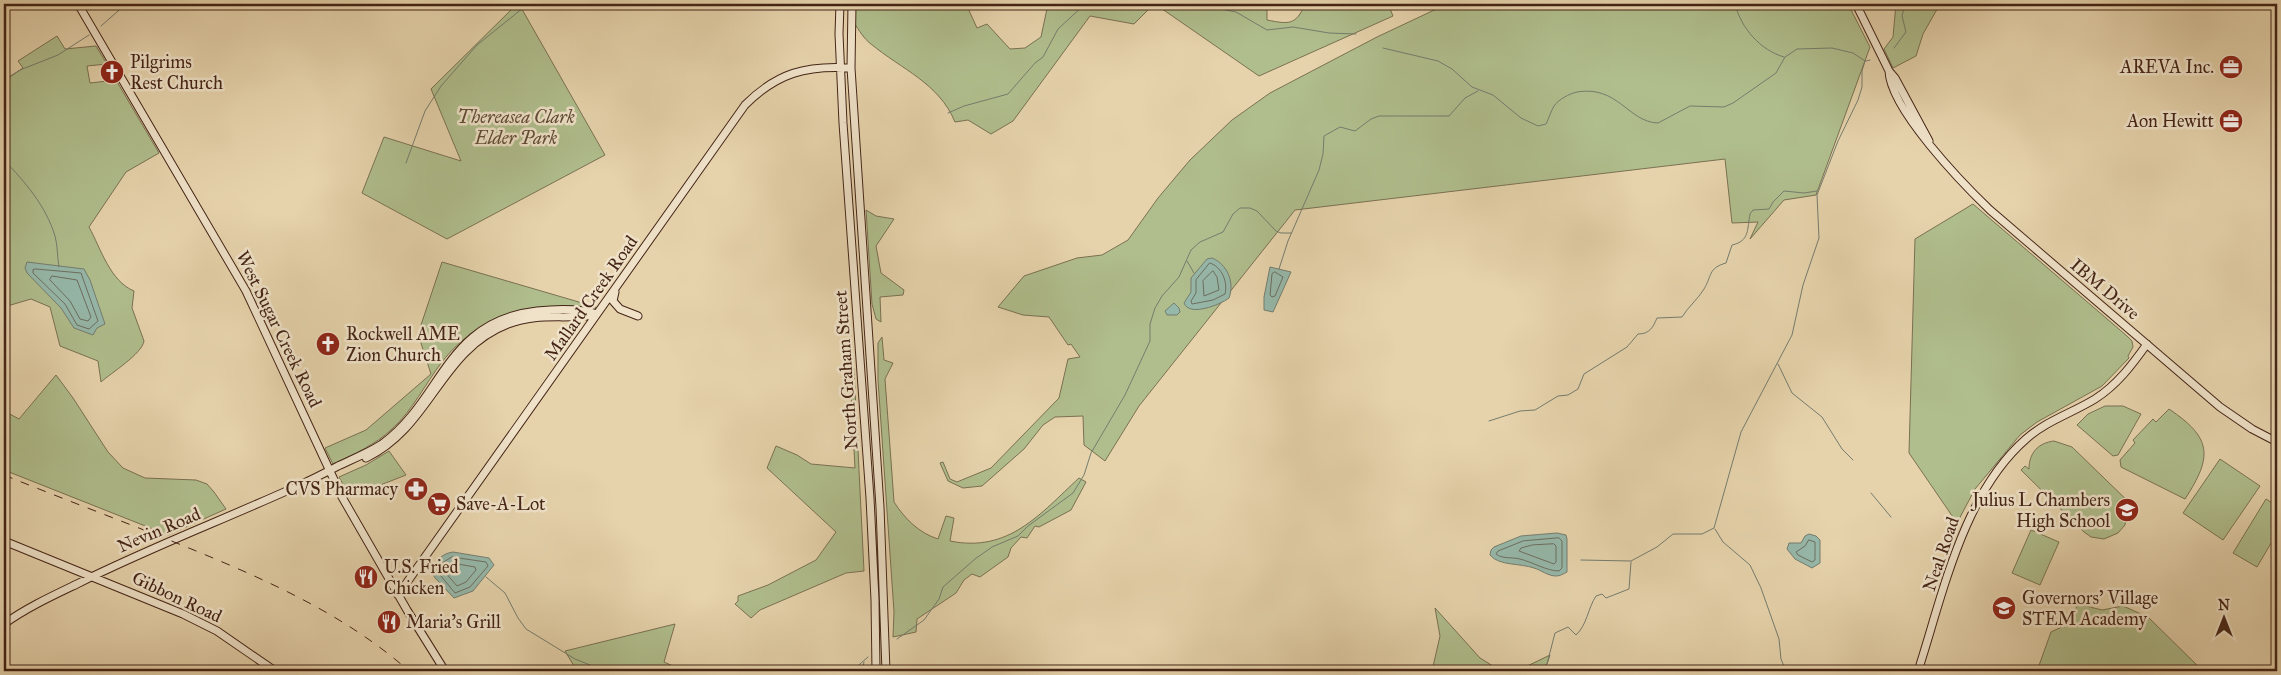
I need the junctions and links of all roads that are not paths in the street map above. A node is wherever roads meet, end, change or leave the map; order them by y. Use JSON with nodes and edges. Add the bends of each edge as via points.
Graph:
{"nodes":[{"id":1,"x":78,"y":4,"type":"edge"},
{"id":2,"x":840,"y":4,"type":"edge"},
{"id":3,"x":852,"y":4,"type":"edge"},
{"id":4,"x":1856,"y":4,"type":"edge"},
{"id":5,"x":841,"y":67,"type":"junction"},
{"id":6,"x":851,"y":68,"type":"junction"},
{"id":7,"x":1889,"y":71,"type":"junction"},
{"id":8,"x":1929,"y":142,"type":"junction"},
{"id":9,"x":618,"y":285,"type":"junction"},
{"id":10,"x":597,"y":314,"type":"junction"},
{"id":11,"x":571,"y":316,"type":"junction"},
{"id":12,"x":638,"y":316,"type":"dead end"},
{"id":13,"x":586,"y":330,"type":"junction"},
{"id":14,"x":2148,"y":344,"type":"junction"},
{"id":15,"x":2277,"y":442,"type":"edge"},
{"id":16,"x":330,"y":472,"type":"junction"},
{"id":17,"x":4,"y":541,"type":"edge"},
{"id":18,"x":435,"y":541,"type":"junction"},
{"id":19,"x":92,"y":576,"type":"junction"},
{"id":20,"x":388,"y":578,"type":"junction"},
{"id":21,"x":398,"y":594,"type":"junction"},
{"id":22,"x":4,"y":624,"type":"edge"},
{"id":23,"x":275,"y":671,"type":"edge"},
{"id":24,"x":445,"y":671,"type":"edge"},
{"id":25,"x":876,"y":671,"type":"edge"},
{"id":26,"x":886,"y":671,"type":"edge"},
{"id":27,"x":1918,"y":671,"type":"edge"}],
"edges":[{"from":1,"to":16,"type":"main road","name":"West Sugar Creek Road","via":[[246,291]]},
{"from":2,"to":5,"type":"main road"},
{"from":3,"to":6,"type":"main road"},
{"from":4,"to":7,"type":"main road","name":"IBM Drive"},
{"from":5,"to":6,"type":"main road","name":"Mallard Creek Road"},
{"from":5,"to":9,"type":"main road","name":"Mallard Creek Road","via":[[808,69],[783,76],[748,102]]},
{"from":5,"to":25,"type":"main road","name":"North Graham Street","via":[[870,498]]},
{"from":6,"to":26,"type":"main road","name":"North Graham Street","via":[[880,507]]},
{"from":7,"to":8,"type":"main road","name":"IBM Drive"},
{"from":7,"to":8,"type":"main road","name":"IBM Drive","via":[[1892,85],[1909,118]]},
{"from":8,"to":14,"type":"main road","name":"IBM Drive","via":[[1990,210]]},
{"from":9,"to":10,"type":"main road","name":"Mallard Creek Road"},
{"from":9,"to":12,"type":"main road","via":[[615,304],[624,312]]},
{"from":10,"to":11,"type":"main road","name":"Nevin Road"},
{"from":10,"to":13,"type":"main road","name":"Mallard Creek Road"},
{"from":10,"to":16,"type":"main road","name":"Nevin Road","via":[[550,310],[520,314],[491,325],[453,356],[400,428],[376,447]]},
{"from":11,"to":13,"type":"main road","via":[[582,321]]},
{"from":11,"to":16,"type":"main road","name":"Nevin Road","via":[[522,319],[480,338],[457,359],[407,429],[374,454],[338,472]]},
{"from":13,"to":18,"type":"main road","name":"Mallard Creek Road"},
{"from":14,"to":15,"type":"main road","name":"IBM Drive","via":[[2224,410]]},
{"from":14,"to":27,"type":"main road","name":"Neal Road","via":[[2108,390],[2026,439],[1984,490],[1965,527]]},
{"from":16,"to":19,"type":"main road","name":"Nevin Road"},
{"from":16,"to":20,"type":"main road","name":"West Sugar Creek Road"},
{"from":17,"to":19,"type":"main road","name":"Gibbon Road"},
{"from":18,"to":20,"type":"main road","via":[[403,581]]},
{"from":18,"to":21,"type":"main road","name":"Mallard Creek Road"},
{"from":19,"to":22,"type":"main road","name":"Nevin Road"},
{"from":19,"to":23,"type":"main road","name":"Gibbon Road","via":[[206,625]]},
{"from":20,"to":21,"type":"main road","name":"West Sugar Creek Road"},
{"from":21,"to":24,"type":"main road","name":"West Sugar Creek Road"}]}
